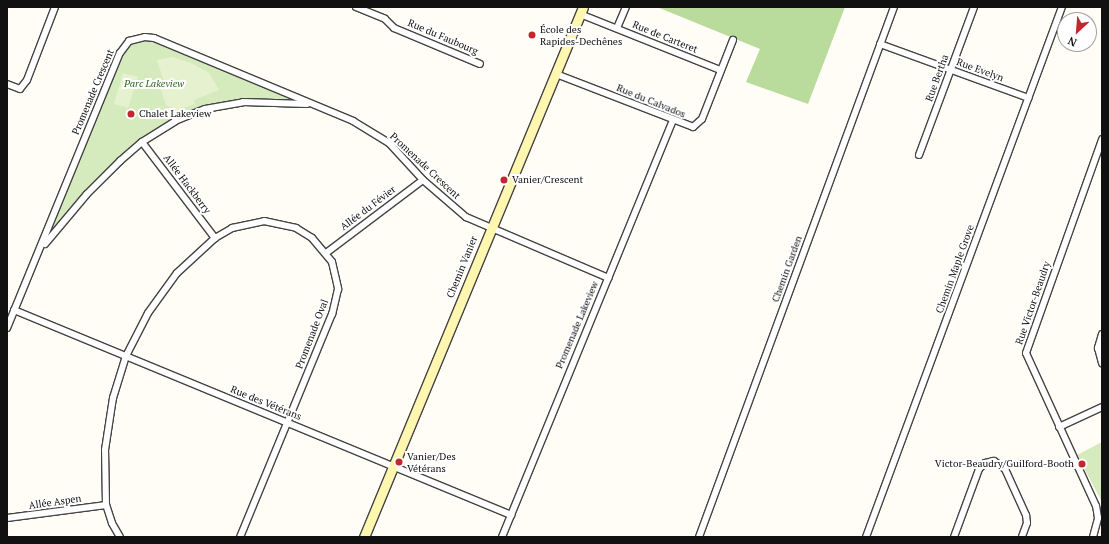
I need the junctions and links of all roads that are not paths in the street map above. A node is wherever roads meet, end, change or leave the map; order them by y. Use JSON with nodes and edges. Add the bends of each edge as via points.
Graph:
{"nodes":[{"id":1,"x":55,"y":7,"type":"edge"},
{"id":2,"x":356,"y":7,"type":"edge"},
{"id":3,"x":626,"y":7,"type":"edge"},
{"id":4,"x":894,"y":7,"type":"edge"},
{"id":5,"x":974,"y":7,"type":"edge"},
{"id":6,"x":1062,"y":7,"type":"edge"},
{"id":7,"x":581,"y":10,"type":"edge"},
{"id":8,"x":617,"y":28,"type":"junction"},
{"id":9,"x":733,"y":40,"type":"dead end"},
{"id":10,"x":880,"y":44,"type":"junction"},
{"id":11,"x":480,"y":64,"type":"dead end"},
{"id":12,"x":720,"y":70,"type":"junction"},
{"id":13,"x":951,"y":70,"type":"junction"},
{"id":14,"x":556,"y":74,"type":"junction"},
{"id":15,"x":7,"y":84,"type":"edge"},
{"id":16,"x":1028,"y":98,"type":"junction"},
{"id":17,"x":316,"y":105,"type":"junction"},
{"id":18,"x":673,"y":121,"type":"junction"},
{"id":19,"x":1102,"y":139,"type":"edge"},
{"id":20,"x":142,"y":142,"type":"junction"},
{"id":21,"x":919,"y":155,"type":"dead end"},
{"id":22,"x":423,"y":180,"type":"junction"},
{"id":23,"x":490,"y":229,"type":"junction"},
{"id":24,"x":216,"y":238,"type":"junction"},
{"id":25,"x":40,"y":250,"type":"junction"},
{"id":26,"x":326,"y":253,"type":"junction"},
{"id":27,"x":608,"y":278,"type":"junction"},
{"id":28,"x":14,"y":310,"type":"junction"},
{"id":29,"x":7,"y":328,"type":"edge"},
{"id":30,"x":1102,"y":334,"type":"edge"},
{"id":31,"x":126,"y":356,"type":"junction"},
{"id":32,"x":1102,"y":362,"type":"edge"},
{"id":33,"x":1102,"y":407,"type":"edge"},
{"id":34,"x":287,"y":422,"type":"junction"},
{"id":35,"x":1059,"y":427,"type":"junction"},
{"id":36,"x":393,"y":466,"type":"junction"},
{"id":37,"x":106,"y":505,"type":"junction"},
{"id":38,"x":511,"y":515,"type":"junction"},
{"id":39,"x":7,"y":518,"type":"edge"},
{"id":40,"x":120,"y":537,"type":"edge"},
{"id":41,"x":240,"y":537,"type":"edge"},
{"id":42,"x":364,"y":537,"type":"edge"},
{"id":43,"x":502,"y":537,"type":"edge"},
{"id":44,"x":699,"y":537,"type":"edge"},
{"id":45,"x":866,"y":537,"type":"edge"},
{"id":46,"x":954,"y":537,"type":"edge"},
{"id":47,"x":1022,"y":537,"type":"edge"},
{"id":48,"x":1093,"y":537,"type":"edge"}],
"edges":[{"from":1,"to":15,"type":"street","via":[[27,80],[20,89]]},
{"from":2,"to":11,"type":"street","name":"Rue du Faubourg","via":[[385,19],[394,28]]},
{"from":3,"to":8,"type":"street"},
{"from":4,"to":10,"type":"street","name":"Chemin Garden"},
{"from":5,"to":13,"type":"street","name":"Rue Bertha"},
{"from":6,"to":16,"type":"street","name":"Chemin Maple Grove"},
{"from":7,"to":8,"type":"street","name":"Rue de Carteret"},
{"from":7,"to":14,"type":"street","name":"Chemin Vanier"},
{"from":8,"to":12,"type":"street","name":"Rue de Carteret"},
{"from":9,"to":12,"type":"street","name":"Rue du Calvados"},
{"from":10,"to":13,"type":"street","name":"Rue Evelyn"},
{"from":10,"to":44,"type":"street","name":"Chemin Garden"},
{"from":12,"to":18,"type":"street","name":"Rue du Calvados","via":[[700,123],[689,127]]},
{"from":13,"to":16,"type":"street","name":"Rue Evelyn"},
{"from":13,"to":21,"type":"street","name":"Rue Bertha"},
{"from":14,"to":18,"type":"street","name":"Rue du Calvados"},
{"from":14,"to":23,"type":"street","name":"Chemin Vanier"},
{"from":16,"to":45,"type":"street","name":"Chemin Maple Grove"},
{"from":17,"to":20,"type":"street","name":"Promenade Crescent","via":[[271,102],[218,106],[175,121]]},
{"from":17,"to":22,"type":"street","name":"Promenade Crescent","via":[[353,121],[388,143]]},
{"from":17,"to":25,"type":"street","name":"Promenade Crescent","via":[[154,38],[136,38],[129,41],[120,53]]},
{"from":18,"to":27,"type":"street","name":"Promenade Lakeview"},
{"from":19,"to":35,"type":"street","name":"Rue Victor-Beaudry","via":[[1027,348],[1029,362]]},
{"from":20,"to":24,"type":"street","name":"Allée Hackberry"},
{"from":20,"to":25,"type":"street","name":"Promenade Crescent","via":[[87,194]]},
{"from":22,"to":23,"type":"street","name":"Promenade Crescent","via":[[466,217]]},
{"from":22,"to":26,"type":"street","name":"Allée du Févier"},
{"from":23,"to":27,"type":"street","name":"Promenade Crescent"},
{"from":23,"to":36,"type":"street","name":"Chemin Vanier"},
{"from":24,"to":26,"type":"street","name":"Promenade Oval","via":[[247,223],[280,222],[312,238]]},
{"from":24,"to":31,"type":"street","name":"Promenade Oval","via":[[177,273],[162,292]]},
{"from":25,"to":28,"type":"street","name":"Promenade Crescent"},
{"from":26,"to":34,"type":"street","name":"Promenade Oval","via":[[337,276],[336,300]]},
{"from":27,"to":38,"type":"street","name":"Promenade Lakeview"},
{"from":28,"to":29,"type":"street","name":"Promenade Crescent"},
{"from":28,"to":31,"type":"street","name":"Rue des Vétérans"},
{"from":30,"to":32,"type":"street","via":[[1098,348]]},
{"from":31,"to":34,"type":"street","name":"Rue des Vétérans"},
{"from":31,"to":37,"type":"street","name":"Promenade Oval","via":[[113,398],[105,450]]},
{"from":33,"to":35,"type":"street"},
{"from":34,"to":36,"type":"street","name":"Rue des Vétérans"},
{"from":34,"to":41,"type":"street","name":"Promenade Oval"},
{"from":35,"to":48,"type":"street","name":"Rue Victor-Beaudry","via":[[1096,506],[1098,518]]},
{"from":36,"to":38,"type":"street","name":"Rue des Vétérans"},
{"from":36,"to":42,"type":"street","name":"Chemin Vanier"},
{"from":37,"to":39,"type":"street","name":"Allée Aspen"},
{"from":37,"to":40,"type":"street","name":"Promenade Oval","via":[[112,524]]},
{"from":38,"to":43,"type":"street","name":"Promenade Lakeview"},
{"from":46,"to":47,"type":"street","via":[[979,469],[985,463],[994,462],[1005,469],[1026,515],[1027,523]]}]}
